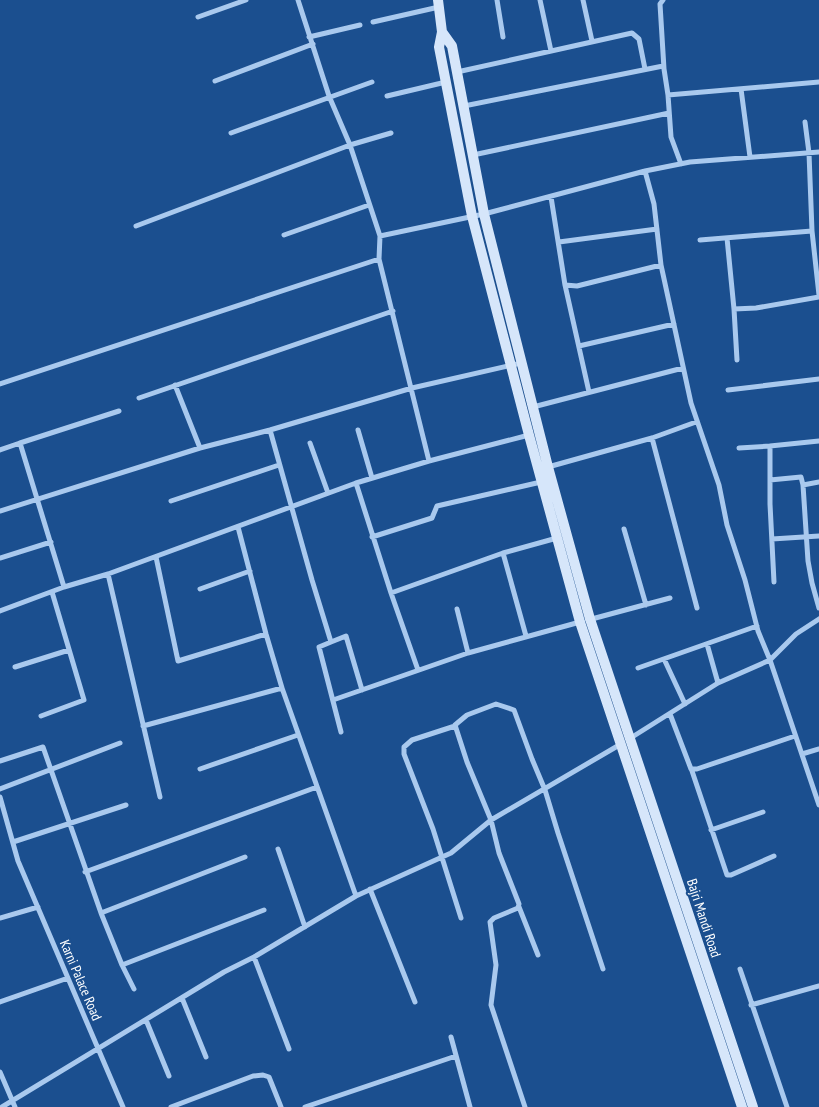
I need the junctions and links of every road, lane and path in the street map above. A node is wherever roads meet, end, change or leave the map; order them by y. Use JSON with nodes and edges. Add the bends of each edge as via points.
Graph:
{"nodes":[{"id":1,"x":246,"y":0,"type":"edge"},
{"id":2,"x":298,"y":0,"type":"edge"},
{"id":3,"x":497,"y":0,"type":"edge"},
{"id":4,"x":540,"y":0,"type":"edge"},
{"id":5,"x":583,"y":0,"type":"edge"},
{"id":6,"x":662,"y":0,"type":"edge"},
{"id":7,"x":439,"y":3,"type":"edge"},
{"id":8,"x":198,"y":17,"type":"dead end"},
{"id":9,"x":373,"y":22,"type":"dead end"},
{"id":10,"x":360,"y":26,"type":"dead end"},
{"id":11,"x":442,"y":32,"type":"junction"},
{"id":12,"x":309,"y":37,"type":"junction"},
{"id":13,"x":503,"y":37,"type":"dead end"},
{"id":14,"x":592,"y":41,"type":"junction"},
{"id":15,"x":312,"y":44,"type":"junction"},
{"id":16,"x":550,"y":51,"type":"junction"},
{"id":17,"x":664,"y":66,"type":"junction"},
{"id":18,"x":645,"y":69,"type":"junction"},
{"id":19,"x":457,"y":72,"type":"junction"},
{"id":20,"x":215,"y":81,"type":"dead end"},
{"id":21,"x":372,"y":82,"type":"dead end"},
{"id":22,"x":446,"y":82,"type":"junction"},
{"id":23,"x":819,"y":82,"type":"edge"},
{"id":24,"x":741,"y":89,"type":"junction"},
{"id":25,"x":668,"y":95,"type":"junction"},
{"id":26,"x":329,"y":96,"type":"junction"},
{"id":27,"x":387,"y":96,"type":"dead end"},
{"id":28,"x":464,"y":106,"type":"junction"},
{"id":29,"x":670,"y":113,"type":"junction"},
{"id":30,"x":806,"y":122,"type":"dead end"},
{"id":31,"x":231,"y":133,"type":"dead end"},
{"id":32,"x":391,"y":133,"type":"dead end"},
{"id":33,"x":350,"y":145,"type":"junction"},
{"id":34,"x":819,"y":152,"type":"edge"},
{"id":35,"x":810,"y":153,"type":"junction"},
{"id":36,"x":473,"y":155,"type":"junction"},
{"id":37,"x":750,"y":157,"type":"junction"},
{"id":38,"x":681,"y":164,"type":"junction"},
{"id":39,"x":646,"y":171,"type":"junction"},
{"id":40,"x":551,"y":197,"type":"junction"},
{"id":41,"x":370,"y":205,"type":"junction"},
{"id":42,"x":484,"y":214,"type":"junction"},
{"id":43,"x":472,"y":216,"type":"junction"},
{"id":44,"x":136,"y":226,"type":"dead end"},
{"id":45,"x":657,"y":229,"type":"junction"},
{"id":46,"x":812,"y":231,"type":"junction"},
{"id":47,"x":284,"y":235,"type":"dead end"},
{"id":48,"x":380,"y":236,"type":"junction"},
{"id":49,"x":727,"y":238,"type":"junction"},
{"id":50,"x":700,"y":240,"type":"dead end"},
{"id":51,"x":558,"y":242,"type":"junction"},
{"id":52,"x":379,"y":259,"type":"junction"},
{"id":53,"x":661,"y":266,"type":"junction"},
{"id":54,"x":565,"y":285,"type":"junction"},
{"id":55,"x":819,"y":296,"type":"edge"},
{"id":56,"x":734,"y":309,"type":"junction"},
{"id":57,"x":392,"y":312,"type":"junction"},
{"id":58,"x":674,"y":324,"type":"junction"},
{"id":59,"x":579,"y":346,"type":"junction"},
{"id":60,"x":737,"y":360,"type":"dead end"},
{"id":61,"x":521,"y":362,"type":"junction"},
{"id":62,"x":510,"y":365,"type":"junction"},
{"id":63,"x":682,"y":368,"type":"junction"},
{"id":64,"x":819,"y":379,"type":"edge"},
{"id":65,"x":0,"y":384,"type":"edge"},
{"id":66,"x":175,"y":385,"type":"junction"},
{"id":67,"x":412,"y":388,"type":"junction"},
{"id":68,"x":728,"y":390,"type":"dead end"},
{"id":69,"x":589,"y":392,"type":"junction"},
{"id":70,"x":139,"y":398,"type":"dead end"},
{"id":71,"x":533,"y":407,"type":"junction"},
{"id":72,"x":119,"y":410,"type":"dead end"},
{"id":73,"x":696,"y":422,"type":"junction"},
{"id":74,"x":270,"y":430,"type":"junction"},
{"id":75,"x":358,"y":430,"type":"dead end"},
{"id":76,"x":529,"y":435,"type":"junction"},
{"id":77,"x":652,"y":438,"type":"junction"},
{"id":78,"x":819,"y":442,"type":"edge"},
{"id":79,"x":20,"y":443,"type":"junction"},
{"id":80,"x":310,"y":443,"type":"dead end"},
{"id":81,"x":770,"y":446,"type":"junction"},
{"id":82,"x":200,"y":448,"type":"junction"},
{"id":83,"x":739,"y":448,"type":"dead end"},
{"id":84,"x":0,"y":450,"type":"edge"},
{"id":85,"x":429,"y":461,"type":"junction"},
{"id":86,"x":279,"y":465,"type":"junction"},
{"id":87,"x":548,"y":467,"type":"junction"},
{"id":88,"x":372,"y":478,"type":"junction"},
{"id":89,"x":770,"y":480,"type":"junction"},
{"id":90,"x":542,"y":482,"type":"junction"},
{"id":91,"x":819,"y":482,"type":"edge"},
{"id":92,"x":356,"y":483,"type":"junction"},
{"id":93,"x":803,"y":485,"type":"junction"},
{"id":94,"x":328,"y":493,"type":"junction"},
{"id":95,"x":36,"y":499,"type":"junction"},
{"id":96,"x":171,"y":501,"type":"dead end"},
{"id":97,"x":291,"y":507,"type":"junction"},
{"id":98,"x":0,"y":511,"type":"edge"},
{"id":99,"x":238,"y":527,"type":"junction"},
{"id":100,"x":624,"y":529,"type":"dead end"},
{"id":101,"x":819,"y":536,"type":"edge"},
{"id":102,"x":372,"y":537,"type":"junction"},
{"id":103,"x":808,"y":537,"type":"junction"},
{"id":104,"x":557,"y":538,"type":"junction"},
{"id":105,"x":772,"y":539,"type":"junction"},
{"id":106,"x":51,"y":542,"type":"junction"},
{"id":107,"x":502,"y":553,"type":"junction"},
{"id":108,"x":156,"y":557,"type":"junction"},
{"id":109,"x":0,"y":558,"type":"edge"},
{"id":110,"x":250,"y":571,"type":"junction"},
{"id":111,"x":108,"y":574,"type":"junction"},
{"id":112,"x":774,"y":582,"type":"dead end"},
{"id":113,"x":64,"y":587,"type":"junction"},
{"id":114,"x":200,"y":588,"type":"dead end"},
{"id":115,"x":52,"y":592,"type":"junction"},
{"id":116,"x":391,"y":593,"type":"junction"},
{"id":117,"x":670,"y":598,"type":"dead end"},
{"id":118,"x":646,"y":605,"type":"junction"},
{"id":119,"x":697,"y":608,"type":"dead end"},
{"id":120,"x":819,"y":608,"type":"edge"},
{"id":121,"x":456,"y":610,"type":"dead end"},
{"id":122,"x":0,"y":611,"type":"edge"},
{"id":123,"x":819,"y":619,"type":"edge"},
{"id":124,"x":585,"y":621,"type":"junction"},
{"id":125,"x":757,"y":626,"type":"junction"},
{"id":126,"x":266,"y":634,"type":"junction"},
{"id":127,"x":526,"y":636,"type":"junction"},
{"id":128,"x":331,"y":642,"type":"junction"},
{"id":129,"x":707,"y":644,"type":"junction"},
{"id":130,"x":69,"y":650,"type":"junction"},
{"id":131,"x":468,"y":653,"type":"junction"},
{"id":132,"x":664,"y":659,"type":"junction"},
{"id":133,"x":770,"y":660,"type":"junction"},
{"id":134,"x":15,"y":667,"type":"dead end"},
{"id":135,"x":638,"y":668,"type":"dead end"},
{"id":136,"x":418,"y":670,"type":"junction"},
{"id":137,"x":718,"y":683,"type":"junction"},
{"id":138,"x":282,"y":688,"type":"junction"},
{"id":139,"x":362,"y":690,"type":"junction"},
{"id":140,"x":333,"y":700,"type":"junction"},
{"id":141,"x":685,"y":704,"type":"junction"},
{"id":142,"x":670,"y":714,"type":"junction"},
{"id":143,"x":41,"y":716,"type":"dead end"},
{"id":144,"x":143,"y":726,"type":"junction"},
{"id":145,"x":455,"y":726,"type":"junction"},
{"id":146,"x":340,"y":732,"type":"dead end"},
{"id":147,"x":298,"y":735,"type":"junction"},
{"id":148,"x":796,"y":736,"type":"junction"},
{"id":149,"x":625,"y":741,"type":"junction"},
{"id":150,"x":120,"y":743,"type":"dead end"},
{"id":151,"x":819,"y":749,"type":"edge"},
{"id":152,"x":802,"y":754,"type":"junction"},
{"id":153,"x":0,"y":761,"type":"edge"},
{"id":154,"x":200,"y":768,"type":"dead end"},
{"id":155,"x":691,"y":768,"type":"junction"},
{"id":156,"x":50,"y":770,"type":"junction"},
{"id":157,"x":317,"y":787,"type":"junction"},
{"id":158,"x":0,"y":789,"type":"edge"},
{"id":159,"x":545,"y":790,"type":"junction"},
{"id":160,"x":0,"y":796,"type":"edge"},
{"id":161,"x":160,"y":797,"type":"dead end"},
{"id":162,"x":126,"y":805,"type":"dead end"},
{"id":163,"x":819,"y":805,"type":"edge"},
{"id":164,"x":763,"y":812,"type":"dead end"},
{"id":165,"x":491,"y":820,"type":"junction"},
{"id":166,"x":70,"y":824,"type":"junction"},
{"id":167,"x":711,"y":830,"type":"junction"},
{"id":168,"x":13,"y":842,"type":"junction"},
{"id":169,"x":278,"y":849,"type":"dead end"},
{"id":170,"x":774,"y":856,"type":"dead end"},
{"id":171,"x":245,"y":857,"type":"dead end"},
{"id":172,"x":442,"y":857,"type":"junction"},
{"id":173,"x":85,"y":872,"type":"junction"},
{"id":174,"x":370,"y":889,"type":"junction"},
{"id":175,"x":356,"y":896,"type":"junction"},
{"id":176,"x":38,"y":907,"type":"junction"},
{"id":177,"x":519,"y":907,"type":"junction"},
{"id":178,"x":264,"y":910,"type":"dead end"},
{"id":179,"x":101,"y":913,"type":"junction"},
{"id":180,"x":0,"y":918,"type":"edge"},
{"id":181,"x":461,"y":918,"type":"dead end"},
{"id":182,"x":305,"y":927,"type":"junction"},
{"id":183,"x":538,"y":956,"type":"dead end"},
{"id":184,"x":254,"y":957,"type":"junction"},
{"id":185,"x":122,"y":965,"type":"junction"},
{"id":186,"x":603,"y":969,"type":"dead end"},
{"id":187,"x":740,"y":969,"type":"dead end"},
{"id":188,"x":68,"y":978,"type":"junction"},
{"id":189,"x":819,"y":986,"type":"edge"},
{"id":190,"x":134,"y":989,"type":"dead end"},
{"id":191,"x":182,"y":998,"type":"junction"},
{"id":192,"x":0,"y":1002,"type":"edge"},
{"id":193,"x":415,"y":1002,"type":"dead end"},
{"id":194,"x":751,"y":1005,"type":"junction"},
{"id":195,"x":146,"y":1020,"type":"junction"},
{"id":196,"x":451,"y":1037,"type":"dead end"},
{"id":197,"x":98,"y":1048,"type":"junction"},
{"id":198,"x":289,"y":1050,"type":"dead end"},
{"id":199,"x":456,"y":1056,"type":"junction"},
{"id":200,"x":206,"y":1057,"type":"dead end"},
{"id":201,"x":0,"y":1072,"type":"edge"},
{"id":202,"x":169,"y":1076,"type":"dead end"},
{"id":203,"x":14,"y":1104,"type":"edge"},
{"id":204,"x":2,"y":1107,"type":"edge"},
{"id":205,"x":123,"y":1107,"type":"edge"},
{"id":206,"x":171,"y":1107,"type":"edge"},
{"id":207,"x":281,"y":1107,"type":"edge"},
{"id":208,"x":308,"y":1107,"type":"edge"},
{"id":209,"x":470,"y":1107,"type":"edge"},
{"id":210,"x":525,"y":1107,"type":"edge"},
{"id":211,"x":742,"y":1107,"type":"edge"},
{"id":212,"x":753,"y":1107,"type":"edge"},
{"id":213,"x":787,"y":1107,"type":"edge"}],
"edges":[{"from":1,"to":8,"type":"street"},
{"from":2,"to":12,"type":"street"},
{"from":3,"to":13,"type":"street"},
{"from":4,"to":16,"type":"street"},
{"from":5,"to":14,"type":"street"},
{"from":6,"to":17,"type":"street"},
{"from":7,"to":9,"type":"street"},
{"from":7,"to":11,"type":"street"},
{"from":10,"to":12,"type":"street"},
{"from":11,"to":19,"type":"street","via":[[452,46]]},
{"from":11,"to":22,"type":"street","via":[[439,46]]},
{"from":12,"to":15,"type":"street"},
{"from":14,"to":16,"type":"street"},
{"from":14,"to":18,"type":"street","via":[[632,33],[639,39]]},
{"from":15,"to":20,"type":"street"},
{"from":15,"to":26,"type":"street"},
{"from":16,"to":19,"type":"street"},
{"from":17,"to":18,"type":"street"},
{"from":17,"to":25,"type":"street"},
{"from":18,"to":28,"type":"street"},
{"from":19,"to":28,"type":"street"},
{"from":21,"to":26,"type":"street"},
{"from":22,"to":27,"type":"street"},
{"from":22,"to":43,"type":"street"},
{"from":23,"to":24,"type":"street"},
{"from":24,"to":25,"type":"street"},
{"from":24,"to":37,"type":"street"},
{"from":25,"to":29,"type":"street"},
{"from":26,"to":31,"type":"street"},
{"from":26,"to":33,"type":"street"},
{"from":28,"to":36,"type":"street"},
{"from":29,"to":36,"type":"street"},
{"from":29,"to":38,"type":"street","via":[[671,137]]},
{"from":30,"to":35,"type":"street"},
{"from":32,"to":33,"type":"street"},
{"from":33,"to":41,"type":"street"},
{"from":33,"to":44,"type":"street"},
{"from":34,"to":35,"type":"street"},
{"from":35,"to":37,"type":"street"},
{"from":35,"to":46,"type":"street"},
{"from":36,"to":42,"type":"street"},
{"from":37,"to":38,"type":"street"},
{"from":38,"to":39,"type":"street"},
{"from":39,"to":40,"type":"street"},
{"from":39,"to":45,"type":"street"},
{"from":40,"to":42,"type":"street"},
{"from":40,"to":51,"type":"street"},
{"from":41,"to":47,"type":"street"},
{"from":41,"to":48,"type":"street"},
{"from":42,"to":43,"type":"street"},
{"from":42,"to":61,"type":"street"},
{"from":43,"to":48,"type":"street"},
{"from":43,"to":62,"type":"street"},
{"from":45,"to":51,"type":"street"},
{"from":45,"to":53,"type":"street"},
{"from":46,"to":49,"type":"street"},
{"from":46,"to":55,"type":"street"},
{"from":48,"to":52,"type":"street"},
{"from":49,"to":50,"type":"street"},
{"from":49,"to":56,"type":"street"},
{"from":51,"to":54,"type":"street"},
{"from":52,"to":57,"type":"street"},
{"from":52,"to":65,"type":"street"},
{"from":53,"to":54,"type":"street","via":[[577,286]]},
{"from":53,"to":58,"type":"street"},
{"from":54,"to":59,"type":"street"},
{"from":55,"to":56,"type":"street"},
{"from":56,"to":60,"type":"street"},
{"from":57,"to":66,"type":"street"},
{"from":57,"to":67,"type":"street"},
{"from":58,"to":59,"type":"street"},
{"from":58,"to":63,"type":"street"},
{"from":59,"to":69,"type":"street"},
{"from":61,"to":62,"type":"street"},
{"from":61,"to":71,"type":"street"},
{"from":62,"to":67,"type":"street"},
{"from":62,"to":76,"type":"street"},
{"from":63,"to":69,"type":"street"},
{"from":63,"to":73,"type":"street"},
{"from":64,"to":68,"type":"street"},
{"from":66,"to":70,"type":"street"},
{"from":66,"to":82,"type":"street"},
{"from":67,"to":74,"type":"street"},
{"from":67,"to":85,"type":"street"},
{"from":69,"to":71,"type":"street"},
{"from":71,"to":87,"type":"street"},
{"from":72,"to":79,"type":"street"},
{"from":73,"to":77,"type":"street"},
{"from":73,"to":125,"type":"street","via":[[719,485],[727,526]]},
{"from":74,"to":82,"type":"street"},
{"from":74,"to":86,"type":"street"},
{"from":75,"to":88,"type":"street"},
{"from":76,"to":85,"type":"street"},
{"from":76,"to":90,"type":"street"},
{"from":77,"to":87,"type":"street"},
{"from":77,"to":119,"type":"street"},
{"from":78,"to":81,"type":"street"},
{"from":79,"to":84,"type":"street"},
{"from":79,"to":95,"type":"street"},
{"from":80,"to":94,"type":"street"},
{"from":81,"to":83,"type":"street"},
{"from":81,"to":89,"type":"street"},
{"from":82,"to":95,"type":"street"},
{"from":85,"to":88,"type":"street"},
{"from":86,"to":96,"type":"street"},
{"from":86,"to":97,"type":"street"},
{"from":87,"to":124,"type":"street"},
{"from":88,"to":92,"type":"street"},
{"from":89,"to":93,"type":"street","via":[[802,477]]},
{"from":89,"to":105,"type":"street"},
{"from":90,"to":102,"type":"street","via":[[437,506],[432,518]]},
{"from":90,"to":104,"type":"street"},
{"from":91,"to":93,"type":"street"},
{"from":92,"to":94,"type":"street"},
{"from":92,"to":102,"type":"street"},
{"from":93,"to":103,"type":"street"},
{"from":94,"to":97,"type":"street"},
{"from":95,"to":98,"type":"street"},
{"from":95,"to":106,"type":"street"},
{"from":97,"to":99,"type":"street"},
{"from":97,"to":128,"type":"street"},
{"from":99,"to":108,"type":"street"},
{"from":99,"to":110,"type":"street"},
{"from":100,"to":118,"type":"street"},
{"from":101,"to":103,"type":"street"},
{"from":102,"to":116,"type":"street"},
{"from":103,"to":105,"type":"street"},
{"from":103,"to":120,"type":"street","via":[[808,560]]},
{"from":104,"to":107,"type":"street"},
{"from":104,"to":124,"type":"street"},
{"from":105,"to":112,"type":"street"},
{"from":106,"to":109,"type":"street"},
{"from":106,"to":113,"type":"street"},
{"from":107,"to":116,"type":"street"},
{"from":107,"to":127,"type":"street"},
{"from":108,"to":111,"type":"street"},
{"from":108,"to":126,"type":"street","via":[[178,661]]},
{"from":110,"to":114,"type":"street"},
{"from":110,"to":126,"type":"street"},
{"from":111,"to":113,"type":"street"},
{"from":111,"to":144,"type":"street"},
{"from":113,"to":115,"type":"street"},
{"from":115,"to":122,"type":"street"},
{"from":115,"to":130,"type":"street"},
{"from":116,"to":136,"type":"street"},
{"from":117,"to":118,"type":"street"},
{"from":118,"to":124,"type":"street"},
{"from":121,"to":131,"type":"street"},
{"from":123,"to":133,"type":"street","via":[[796,634]]},
{"from":124,"to":127,"type":"street"},
{"from":124,"to":149,"type":"street"},
{"from":125,"to":129,"type":"street"},
{"from":125,"to":133,"type":"street"},
{"from":126,"to":138,"type":"street"},
{"from":127,"to":131,"type":"street"},
{"from":128,"to":139,"type":"street","via":[[346,636]]},
{"from":128,"to":140,"type":"street","via":[[319,647]]},
{"from":129,"to":132,"type":"street"},
{"from":129,"to":137,"type":"street"},
{"from":130,"to":134,"type":"street"},
{"from":130,"to":143,"type":"street","via":[[84,700]]},
{"from":131,"to":136,"type":"street"},
{"from":132,"to":135,"type":"street"},
{"from":132,"to":141,"type":"street"},
{"from":133,"to":137,"type":"street"},
{"from":133,"to":148,"type":"street"},
{"from":136,"to":139,"type":"street"},
{"from":137,"to":141,"type":"street"},
{"from":138,"to":144,"type":"street"},
{"from":138,"to":147,"type":"street"},
{"from":139,"to":140,"type":"street"},
{"from":140,"to":146,"type":"street"},
{"from":141,"to":142,"type":"street"},
{"from":142,"to":149,"type":"street"},
{"from":142,"to":155,"type":"street"},
{"from":144,"to":161,"type":"street"},
{"from":145,"to":159,"type":"street","via":[[467,715],[496,704],[514,710]]},
{"from":145,"to":165,"type":"street"},
{"from":145,"to":172,"type":"street","via":[[412,740],[404,747]]},
{"from":147,"to":154,"type":"street"},
{"from":147,"to":157,"type":"street"},
{"from":148,"to":152,"type":"street"},
{"from":148,"to":155,"type":"street","via":[[697,769]]},
{"from":149,"to":159,"type":"street"},
{"from":149,"to":211,"type":"street"},
{"from":149,"to":212,"type":"street","name":"Bajri Mandi Road"},
{"from":150,"to":156,"type":"street"},
{"from":151,"to":152,"type":"street"},
{"from":152,"to":163,"type":"street"},
{"from":153,"to":156,"type":"street","via":[[43,747]]},
{"from":155,"to":167,"type":"street"},
{"from":156,"to":158,"type":"street"},
{"from":156,"to":166,"type":"street"},
{"from":157,"to":173,"type":"street"},
{"from":157,"to":175,"type":"street"},
{"from":159,"to":165,"type":"street"},
{"from":159,"to":186,"type":"street"},
{"from":160,"to":168,"type":"street","name":"Karni Palace Road"},
{"from":162,"to":166,"type":"street"},
{"from":164,"to":167,"type":"street"},
{"from":165,"to":172,"type":"street"},
{"from":165,"to":177,"type":"street"},
{"from":166,"to":168,"type":"street"},
{"from":166,"to":173,"type":"street"},
{"from":167,"to":170,"type":"street","via":[[727,875]]},
{"from":168,"to":176,"type":"street","name":"Karni Palace Road"},
{"from":169,"to":182,"type":"street"},
{"from":171,"to":179,"type":"street"},
{"from":172,"to":174,"type":"street"},
{"from":172,"to":181,"type":"street"},
{"from":173,"to":179,"type":"street"},
{"from":174,"to":175,"type":"street"},
{"from":174,"to":193,"type":"street"},
{"from":175,"to":182,"type":"street"},
{"from":176,"to":180,"type":"street"},
{"from":176,"to":188,"type":"street","name":"Karni Palace Road"},
{"from":177,"to":183,"type":"street"},
{"from":177,"to":210,"type":"street","via":[[490,922],[496,965],[491,1005]]},
{"from":178,"to":185,"type":"street"},
{"from":179,"to":185,"type":"street"},
{"from":182,"to":184,"type":"street"},
{"from":184,"to":191,"type":"street"},
{"from":184,"to":198,"type":"street"},
{"from":185,"to":190,"type":"street"},
{"from":187,"to":194,"type":"street"},
{"from":188,"to":192,"type":"street"},
{"from":188,"to":197,"type":"street","name":"Karni Palace Road"},
{"from":189,"to":194,"type":"street"},
{"from":191,"to":195,"type":"street"},
{"from":191,"to":200,"type":"street"},
{"from":194,"to":213,"type":"street"},
{"from":195,"to":197,"type":"street"},
{"from":195,"to":202,"type":"street"},
{"from":196,"to":199,"type":"street"},
{"from":197,"to":203,"type":"street"},
{"from":197,"to":205,"type":"street","name":"Karni Palace Road"},
{"from":199,"to":208,"type":"street"},
{"from":199,"to":209,"type":"street"},
{"from":201,"to":203,"type":"street"},
{"from":203,"to":204,"type":"street"},
{"from":206,"to":207,"type":"street","via":[[263,1075],[268,1077]]}]}
